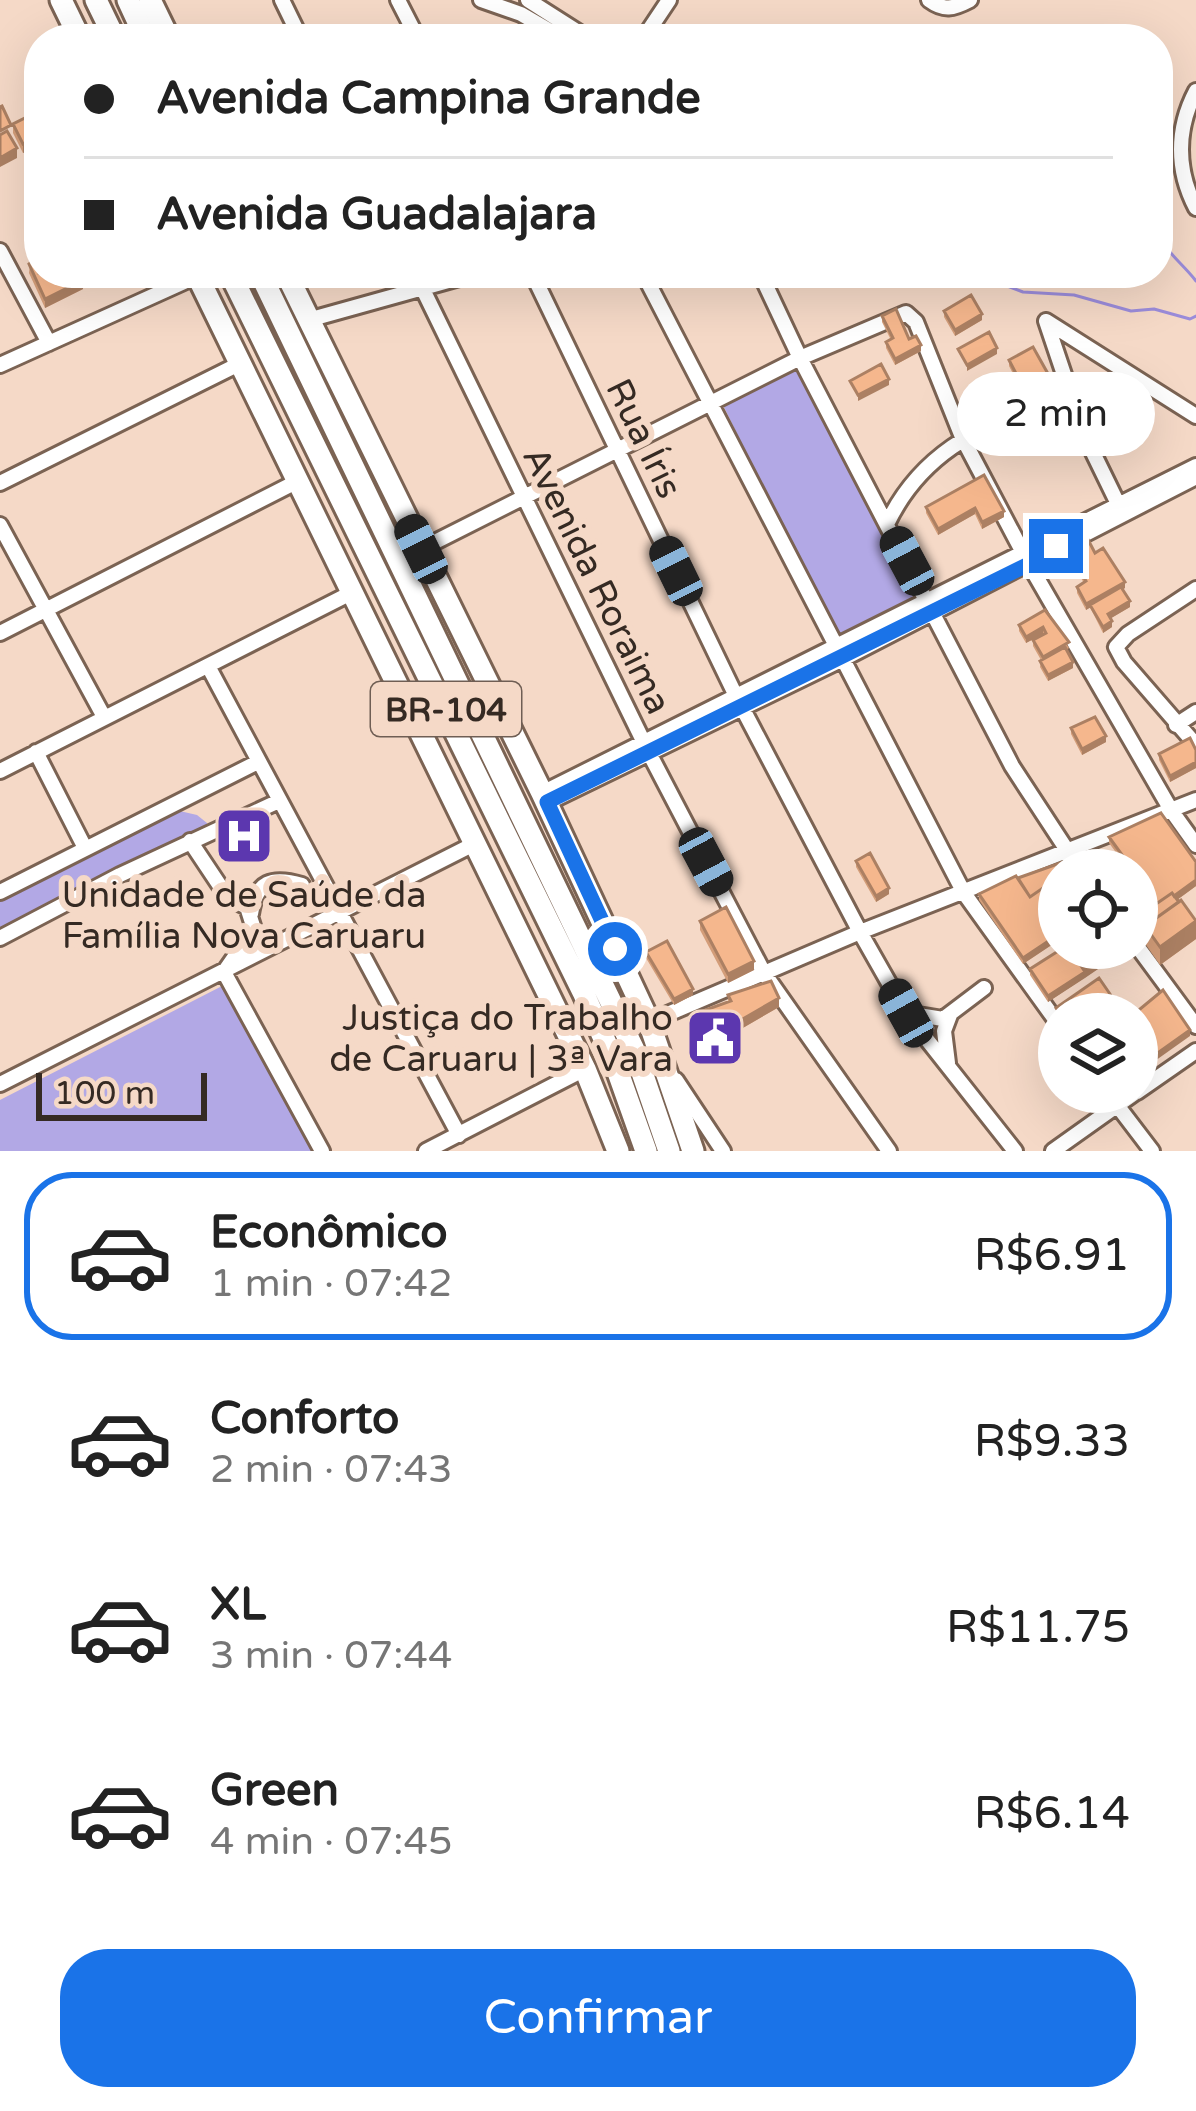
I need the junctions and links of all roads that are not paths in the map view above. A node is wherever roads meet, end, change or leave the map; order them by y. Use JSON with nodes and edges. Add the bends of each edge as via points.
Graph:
{"nodes":[{"id":1,"x":481,"y":0,"type":"edge"},
{"id":2,"x":528,"y":0,"type":"edge"},
{"id":3,"x":929,"y":0,"type":"edge"},
{"id":4,"x":970,"y":0,"type":"edge"},
{"id":5,"x":538,"y":24,"type":"edge"},
{"id":6,"x":566,"y":24,"type":"edge"},
{"id":7,"x":1196,"y":92,"type":"edge"},
{"id":8,"x":1196,"y":208,"type":"edge"},
{"id":9,"x":0,"y":251,"type":"edge"},
{"id":10,"x":168,"y":288,"type":"edge"},
{"id":11,"x":203,"y":288,"type":"edge"},
{"id":12,"x":237,"y":288,"type":"edge"},
{"id":13,"x":267,"y":288,"type":"edge"},
{"id":14,"x":296,"y":288,"type":"edge"},
{"id":15,"x":397,"y":288,"type":"edge"},
{"id":16,"x":423,"y":288,"type":"edge"},
{"id":17,"x":539,"y":288,"type":"edge"},
{"id":18,"x":650,"y":288,"type":"edge"},
{"id":19,"x":767,"y":288,"type":"edge"},
{"id":20,"x":308,"y":320,"type":"junction"},
{"id":21,"x":49,"y":343,"type":"junction"},
{"id":22,"x":800,"y":358,"type":"junction"},
{"id":23,"x":241,"y":363,"type":"junction"},
{"id":24,"x":0,"y":365,"type":"edge"},
{"id":25,"x":1068,"y":390,"type":"junction"},
{"id":26,"x":708,"y":403,"type":"junction"},
{"id":27,"x":1196,"y":416,"type":"edge"},
{"id":28,"x":962,"y":437,"type":"junction"},
{"id":29,"x":618,"y":449,"type":"junction"},
{"id":30,"x":1196,"y":466,"type":"edge"},
{"id":31,"x":1196,"y":477,"type":"edge"},
{"id":32,"x":298,"y":481,"type":"junction"},
{"id":33,"x":0,"y":483,"type":"edge"},
{"id":34,"x":525,"y":498,"type":"junction"},
{"id":35,"x":1120,"y":510,"type":"junction"},
{"id":36,"x":887,"y":524,"type":"junction"},
{"id":37,"x":0,"y":525,"type":"edge"},
{"id":38,"x":421,"y":549,"type":"junction"},
{"id":39,"x":1026,"y":559,"type":"junction"},
{"id":40,"x":1196,"y":590,"type":"edge"},
{"id":41,"x":353,"y":592,"type":"junction"},
{"id":42,"x":927,"y":598,"type":"junction"},
{"id":43,"x":45,"y":610,"type":"junction"},
{"id":44,"x":935,"y":613,"type":"junction"},
{"id":45,"x":0,"y":632,"type":"edge"},
{"id":46,"x":837,"y":653,"type":"junction"},
{"id":47,"x":208,"y":666,"type":"junction"},
{"id":48,"x":739,"y":700,"type":"junction"},
{"id":49,"x":1196,"y":712,"type":"edge"},
{"id":50,"x":104,"y":717,"type":"junction"},
{"id":51,"x":1176,"y":725,"type":"junction"},
{"id":52,"x":1196,"y":745,"type":"edge"},
{"id":53,"x":646,"y":746,"type":"junction"},
{"id":54,"x":36,"y":752,"type":"junction"},
{"id":55,"x":258,"y":762,"type":"junction"},
{"id":56,"x":0,"y":771,"type":"edge"},
{"id":57,"x":544,"y":798,"type":"junction"},
{"id":58,"x":1196,"y":800,"type":"edge"},
{"id":59,"x":280,"y":801,"type":"junction"},
{"id":60,"x":1171,"y":810,"type":"junction"},
{"id":61,"x":190,"y":841,"type":"junction"},
{"id":62,"x":474,"y":844,"type":"junction"},
{"id":63,"x":1196,"y":844,"type":"edge"},
{"id":64,"x":85,"y":848,"type":"junction"},
{"id":65,"x":1064,"y":849,"type":"edge"},
{"id":66,"x":1070,"y":849,"type":"edge"},
{"id":67,"x":1038,"y":862,"type":"edge"},
{"id":68,"x":302,"y":885,"type":"dead end"},
{"id":69,"x":0,"y":892,"type":"edge"},
{"id":70,"x":964,"y":893,"type":"junction"},
{"id":71,"x":340,"y":913,"type":"junction"},
{"id":72,"x":250,"y":914,"type":"junction"},
{"id":73,"x":860,"y":932,"type":"junction"},
{"id":74,"x":0,"y":938,"type":"edge"},
{"id":75,"x":1154,"y":969,"type":"edge"},
{"id":76,"x":224,"y":971,"type":"junction"},
{"id":77,"x":764,"y":973,"type":"junction"},
{"id":78,"x":984,"y":988,"type":"dead end"},
{"id":79,"x":1038,"y":996,"type":"edge"},
{"id":80,"x":906,"y":1013,"type":"junction"},
{"id":81,"x":950,"y":1016,"type":"junction"},
{"id":82,"x":649,"y":1022,"type":"junction"},
{"id":83,"x":1196,"y":1026,"type":"edge"},
{"id":84,"x":1196,"y":1051,"type":"edge"},
{"id":85,"x":667,"y":1066,"type":"junction"},
{"id":86,"x":949,"y":1067,"type":"junction"},
{"id":87,"x":585,"y":1069,"type":"junction"},
{"id":88,"x":1158,"y":1077,"type":"edge"},
{"id":89,"x":0,"y":1084,"type":"edge"},
{"id":90,"x":1107,"y":1113,"type":"edge"},
{"id":91,"x":1122,"y":1113,"type":"edge"},
{"id":92,"x":458,"y":1135,"type":"junction"},
{"id":93,"x":322,"y":1151,"type":"edge"},
{"id":94,"x":425,"y":1151,"type":"edge"},
{"id":95,"x":618,"y":1151,"type":"edge"},
{"id":96,"x":646,"y":1151,"type":"edge"},
{"id":97,"x":669,"y":1151,"type":"edge"},
{"id":98,"x":693,"y":1151,"type":"edge"},
{"id":99,"x":722,"y":1151,"type":"edge"},
{"id":100,"x":889,"y":1151,"type":"edge"},
{"id":101,"x":1015,"y":1151,"type":"edge"},
{"id":102,"x":1053,"y":1151,"type":"edge"},
{"id":103,"x":1152,"y":1151,"type":"edge"}],
"edges":[{"from":1,"to":5,"type":"street"},
{"from":2,"to":6,"type":"street"},
{"from":3,"to":4,"type":"street","via":[[954,8]]},
{"from":7,"to":8,"type":"street","via":[[1180,137]]},
{"from":9,"to":21,"type":"street"},
{"from":10,"to":21,"type":"street"},
{"from":11,"to":23,"type":"main road"},
{"from":12,"to":96,"type":"main road","number":"BR-104","via":[[583,992]]},
{"from":13,"to":97,"type":"main road","number":"BR-104","via":[[608,994]]},
{"from":14,"to":20,"type":"main road"},
{"from":15,"to":20,"type":"street"},
{"from":16,"to":34,"type":"street","name":"Avenida Roraima"},
{"from":17,"to":29,"type":"street","name":"Rua Íris"},
{"from":18,"to":26,"type":"street"},
{"from":19,"to":22,"type":"street"},
{"from":20,"to":38,"type":"main road"},
{"from":21,"to":24,"type":"street"},
{"from":22,"to":26,"type":"street"},
{"from":22,"to":28,"type":"street","via":[[906,313]]},
{"from":22,"to":36,"type":"street"},
{"from":23,"to":32,"type":"main road"},
{"from":23,"to":33,"type":"street"},
{"from":25,"to":27,"type":"street","via":[[1046,322]]},
{"from":25,"to":28,"type":"street"},
{"from":25,"to":35,"type":"street"},
{"from":26,"to":29,"type":"street"},
{"from":26,"to":46,"type":"street"},
{"from":28,"to":36,"type":"street","via":[[909,485]]},
{"from":28,"to":39,"type":"street"},
{"from":29,"to":34,"type":"street"},
{"from":29,"to":48,"type":"street","name":"Rua Íris"},
{"from":30,"to":35,"type":"street"},
{"from":31,"to":35,"type":"street"},
{"from":32,"to":41,"type":"main road"},
{"from":32,"to":43,"type":"street"},
{"from":34,"to":38,"type":"street"},
{"from":34,"to":53,"type":"street","name":"Avenida Roraima"},
{"from":35,"to":39,"type":"street"},
{"from":36,"to":42,"type":"street"},
{"from":37,"to":43,"type":"street"},
{"from":38,"to":57,"type":"main road"},
{"from":39,"to":42,"type":"street"},
{"from":39,"to":44,"type":"street"},
{"from":39,"to":60,"type":"street"},
{"from":40,"to":51,"type":"street","via":[[1116,647]]},
{"from":41,"to":47,"type":"street"},
{"from":41,"to":62,"type":"main road"},
{"from":42,"to":44,"type":"street"},
{"from":42,"to":46,"type":"street"},
{"from":43,"to":45,"type":"street"},
{"from":43,"to":50,"type":"street"},
{"from":44,"to":46,"type":"street"},
{"from":44,"to":65,"type":"street"},
{"from":46,"to":48,"type":"street"},
{"from":46,"to":70,"type":"street"},
{"from":47,"to":50,"type":"street"},
{"from":47,"to":55,"type":"street"},
{"from":48,"to":53,"type":"street"},
{"from":48,"to":73,"type":"street","name":"Rua Íris"},
{"from":49,"to":51,"type":"street"},
{"from":50,"to":54,"type":"street"},
{"from":51,"to":52,"type":"street"},
{"from":53,"to":57,"type":"street"},
{"from":53,"to":77,"type":"street","name":"Avenida Roraima"},
{"from":54,"to":56,"type":"street"},
{"from":54,"to":64,"type":"street"},
{"from":55,"to":59,"type":"street"},
{"from":55,"to":64,"type":"street"},
{"from":57,"to":82,"type":"main road"},
{"from":58,"to":60,"type":"street"},
{"from":59,"to":61,"type":"street"},
{"from":59,"to":71,"type":"street"},
{"from":60,"to":63,"type":"street"},
{"from":60,"to":66,"type":"street"},
{"from":61,"to":72,"type":"street","via":[[228,898]]},
{"from":61,"to":74,"type":"street"},
{"from":62,"to":71,"type":"street"},
{"from":62,"to":87,"type":"main road"},
{"from":64,"to":69,"type":"street"},
{"from":67,"to":70,"type":"street"},
{"from":68,"to":72,"type":"street","via":[[269,881]]},
{"from":70,"to":73,"type":"street"},
{"from":70,"to":79,"type":"street"},
{"from":71,"to":76,"type":"street"},
{"from":71,"to":92,"type":"street"},
{"from":72,"to":76,"type":"street","via":[[254,929]]},
{"from":73,"to":77,"type":"street"},
{"from":73,"to":80,"type":"street","name":"Rua Íris"},
{"from":75,"to":83,"type":"street"},
{"from":76,"to":89,"type":"street"},
{"from":76,"to":93,"type":"street"},
{"from":77,"to":82,"type":"street"},
{"from":77,"to":100,"type":"street","name":"Avenida Roraima"},
{"from":78,"to":81,"type":"street"},
{"from":80,"to":81,"type":"street"},
{"from":80,"to":86,"type":"street","name":"Rua Íris"},
{"from":81,"to":86,"type":"street"},
{"from":82,"to":85,"type":"main road"},
{"from":84,"to":88,"type":"street"},
{"from":85,"to":98,"type":"main road"},
{"from":85,"to":99,"type":"street"},
{"from":86,"to":101,"type":"street","name":"Rua Íris"},
{"from":87,"to":92,"type":"street"},
{"from":87,"to":95,"type":"main road"},
{"from":90,"to":102,"type":"street"},
{"from":91,"to":103,"type":"street"},
{"from":92,"to":94,"type":"street"}]}
